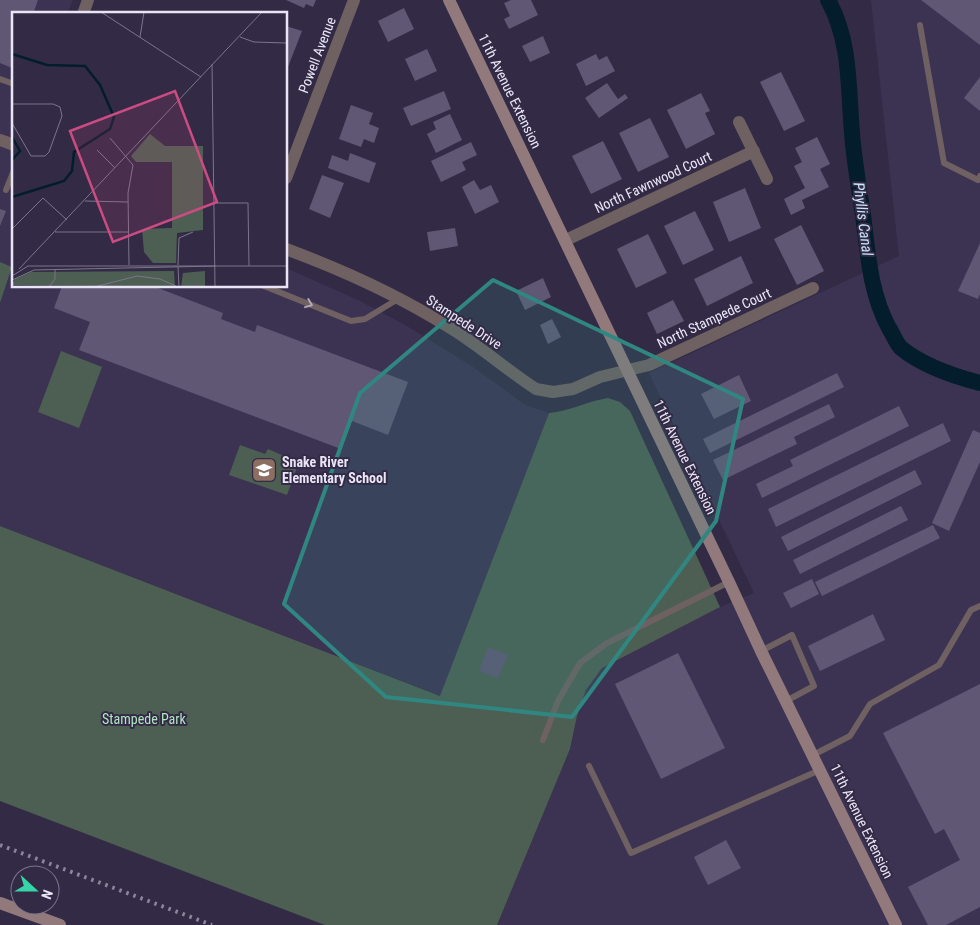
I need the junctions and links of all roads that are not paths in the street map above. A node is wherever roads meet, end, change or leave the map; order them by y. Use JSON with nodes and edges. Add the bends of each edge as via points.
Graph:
{"nodes":[{"id":1,"x":88,"y":0,"type":"edge"},
{"id":2,"x":354,"y":0,"type":"edge"},
{"id":3,"x":449,"y":0,"type":"edge"},
{"id":4,"x":84,"y":12,"type":"edge"},
{"id":5,"x":920,"y":25,"type":"dead end"},
{"id":6,"x":739,"y":122,"type":"dead end"},
{"id":7,"x":0,"y":140,"type":"edge"},
{"id":8,"x":12,"y":144,"type":"edge"},
{"id":9,"x":754,"y":151,"type":"junction"},
{"id":10,"x":288,"y":173,"type":"edge"},
{"id":11,"x":12,"y":175,"type":"edge"},
{"id":12,"x":980,"y":176,"type":"edge"},
{"id":13,"x":767,"y":179,"type":"dead end"},
{"id":14,"x":6,"y":190,"type":"dead end"},
{"id":15,"x":566,"y":240,"type":"junction"},
{"id":16,"x":288,"y":249,"type":"edge"},
{"id":17,"x":269,"y":288,"type":"edge"},
{"id":18,"x":813,"y":288,"type":"dead end"},
{"id":19,"x":398,"y":299,"type":"junction"},
{"id":20,"x":626,"y":371,"type":"junction"},
{"id":21,"x":729,"y":582,"type":"junction"},
{"id":22,"x":980,"y":606,"type":"edge"},
{"id":23,"x":761,"y":651,"type":"junction"},
{"id":24,"x":786,"y":701,"type":"junction"},
{"id":25,"x":543,"y":740,"type":"dead end"},
{"id":26,"x":813,"y":755,"type":"junction"},
{"id":27,"x":589,"y":766,"type":"dead end"},
{"id":28,"x":820,"y":770,"type":"junction"},
{"id":29,"x":1,"y":906,"type":"edge"},
{"id":30,"x":60,"y":925,"type":"edge"},
{"id":31,"x":896,"y":925,"type":"edge"}],
"edges":[{"from":1,"to":4,"type":"street"},
{"from":2,"to":10,"type":"street","name":"Powell Avenue"},
{"from":3,"to":15,"type":"street","name":"11th Avenue Extension"},
{"from":5,"to":12,"type":"lane","via":[[944,163],[978,180]]},
{"from":6,"to":9,"type":"street"},
{"from":7,"to":8,"type":"street"},
{"from":9,"to":13,"type":"street"},
{"from":9,"to":15,"type":"street","name":"North Fawnwood Court"},
{"from":11,"to":14,"type":"lane"},
{"from":15,"to":20,"type":"street","name":"11th Avenue Extension"},
{"from":16,"to":19,"type":"street","name":"Stampede Drive","via":[[335,267]]},
{"from":17,"to":19,"type":"lane","one_way":true,"via":[[351,321],[365,320]]},
{"from":18,"to":20,"type":"street","name":"North Stampede Court","via":[[649,365]]},
{"from":19,"to":20,"type":"street","name":"Stampede Drive","via":[[451,328],[536,389],[553,392],[573,389],[600,377]]},
{"from":20,"to":21,"type":"street","name":"11th Avenue Extension"},
{"from":21,"to":23,"type":"street","name":"11th Avenue Extension"},
{"from":21,"to":25,"type":"lane","via":[[607,643],[580,663],[558,701]]},
{"from":22,"to":26,"type":"lane","via":[[971,610],[938,665],[870,704],[850,736]]},
{"from":23,"to":24,"type":"street","name":"11th Avenue Extension"},
{"from":23,"to":24,"type":"lane","via":[[792,635],[814,686]]},
{"from":24,"to":26,"type":"street","name":"11th Avenue Extension"},
{"from":26,"to":28,"type":"street","name":"11th Avenue Extension"},
{"from":27,"to":28,"type":"lane","via":[[631,853]]},
{"from":28,"to":31,"type":"street","name":"11th Avenue Extension"},
{"from":29,"to":30,"type":"street"}]}
